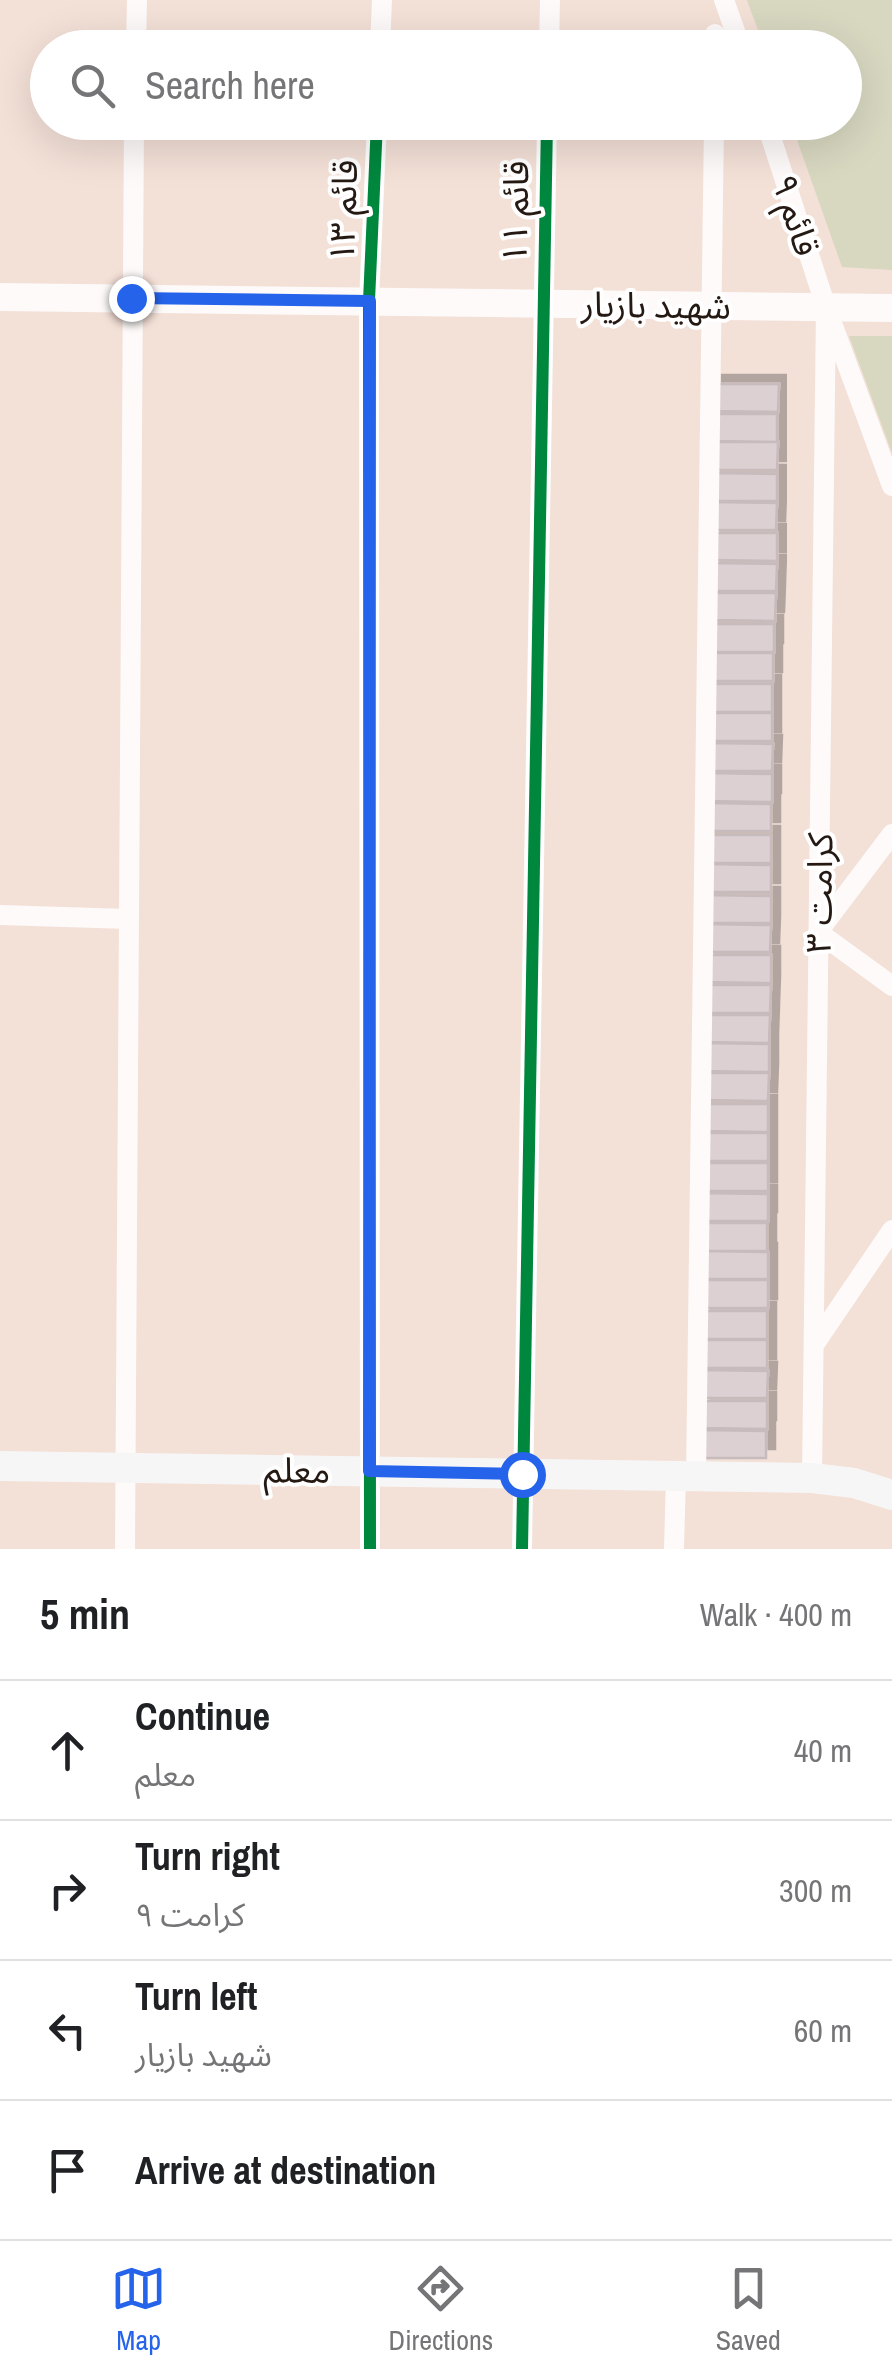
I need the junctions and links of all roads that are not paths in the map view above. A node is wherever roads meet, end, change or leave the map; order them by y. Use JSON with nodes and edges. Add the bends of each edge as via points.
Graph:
{"nodes":[{"id":1,"x":137,"y":0,"type":"edge"},
{"id":2,"x":382,"y":0,"type":"edge"},
{"id":3,"x":550,"y":0,"type":"edge"},
{"id":4,"x":724,"y":0,"type":"edge"},
{"id":5,"x":136,"y":30,"type":"edge"},
{"id":6,"x":381,"y":30,"type":"edge"},
{"id":7,"x":549,"y":30,"type":"edge"},
{"id":8,"x":735,"y":30,"type":"edge"},
{"id":9,"x":134,"y":140,"type":"edge"},
{"id":10,"x":376,"y":140,"type":"edge"},
{"id":11,"x":548,"y":140,"type":"edge"},
{"id":12,"x":714,"y":140,"type":"edge"},
{"id":13,"x":772,"y":140,"type":"edge"},
{"id":14,"x":0,"y":296,"type":"edge"},
{"id":15,"x":131,"y":298,"type":"junction"},
{"id":16,"x":370,"y":301,"type":"junction"},
{"id":17,"x":544,"y":304,"type":"junction"},
{"id":18,"x":711,"y":306,"type":"junction"},
{"id":19,"x":826,"y":307,"type":"junction"},
{"id":20,"x":892,"y":308,"type":"edge"},
{"id":21,"x":892,"y":486,"type":"edge"},
{"id":22,"x":892,"y":834,"type":"edge"},
{"id":23,"x":0,"y":916,"type":"edge"},
{"id":24,"x":128,"y":919,"type":"junction"},
{"id":25,"x":818,"y":932,"type":"junction"},
{"id":26,"x":892,"y":986,"type":"edge"},
{"id":27,"x":892,"y":1230,"type":"edge"},
{"id":28,"x":813,"y":1346,"type":"junction"},
{"id":29,"x":0,"y":1466,"type":"edge"},
{"id":30,"x":126,"y":1468,"type":"junction"},
{"id":31,"x":369,"y":1471,"type":"junction"},
{"id":32,"x":522,"y":1474,"type":"junction"},
{"id":33,"x":686,"y":1476,"type":"junction"},
{"id":34,"x":812,"y":1478,"type":"junction"},
{"id":35,"x":892,"y":1494,"type":"edge"},
{"id":36,"x":125,"y":1549,"type":"edge"},
{"id":37,"x":370,"y":1549,"type":"edge"},
{"id":38,"x":522,"y":1549,"type":"edge"},
{"id":39,"x":674,"y":1549,"type":"edge"}],
"edges":[{"from":1,"to":5,"type":"street"},
{"from":2,"to":6,"type":"street"},
{"from":3,"to":7,"type":"street"},
{"from":4,"to":8,"type":"street"},
{"from":9,"to":15,"type":"street"},
{"from":10,"to":16,"type":"street","name":"قائم ۱۳"},
{"from":11,"to":17,"type":"street","name":"قائم ۱۱"},
{"from":12,"to":18,"type":"street"},
{"from":13,"to":19,"type":"street","name":"قائم ۹"},
{"from":14,"to":15,"type":"street","name":"شهید بازیار"},
{"from":15,"to":16,"type":"street","name":"شهید بازیار"},
{"from":15,"to":24,"type":"street"},
{"from":16,"to":17,"type":"street","name":"شهید بازیار"},
{"from":16,"to":31,"type":"street","name":"قائم ۱۳"},
{"from":17,"to":18,"type":"street","name":"شهید بازیار"},
{"from":17,"to":32,"type":"street","name":"قائم ۱۱"},
{"from":18,"to":19,"type":"street","name":"شهید بازیار"},
{"from":18,"to":33,"type":"street"},
{"from":19,"to":20,"type":"street","name":"شهید بازیار"},
{"from":19,"to":21,"type":"street","name":"قائم ۹"},
{"from":19,"to":25,"type":"street","name":"کرامت ۳"},
{"from":22,"to":25,"type":"street"},
{"from":23,"to":24,"type":"street"},
{"from":24,"to":30,"type":"street"},
{"from":25,"to":26,"type":"street"},
{"from":25,"to":28,"type":"street","name":"کرامت ۳"},
{"from":27,"to":28,"type":"street"},
{"from":28,"to":34,"type":"street","name":"کرامت ۳"},
{"from":29,"to":30,"type":"main road","name":"معلم"},
{"from":30,"to":31,"type":"main road","name":"معلم"},
{"from":30,"to":36,"type":"street"},
{"from":31,"to":32,"type":"main road","name":"معلم"},
{"from":31,"to":37,"type":"street","name":"قائم ۱۳"},
{"from":32,"to":33,"type":"main road","name":"معلم"},
{"from":32,"to":38,"type":"street","name":"قائم ۱۱"},
{"from":33,"to":34,"type":"main road","name":"معلم"},
{"from":33,"to":39,"type":"street"},
{"from":34,"to":35,"type":"main road","name":"معلم"}]}
